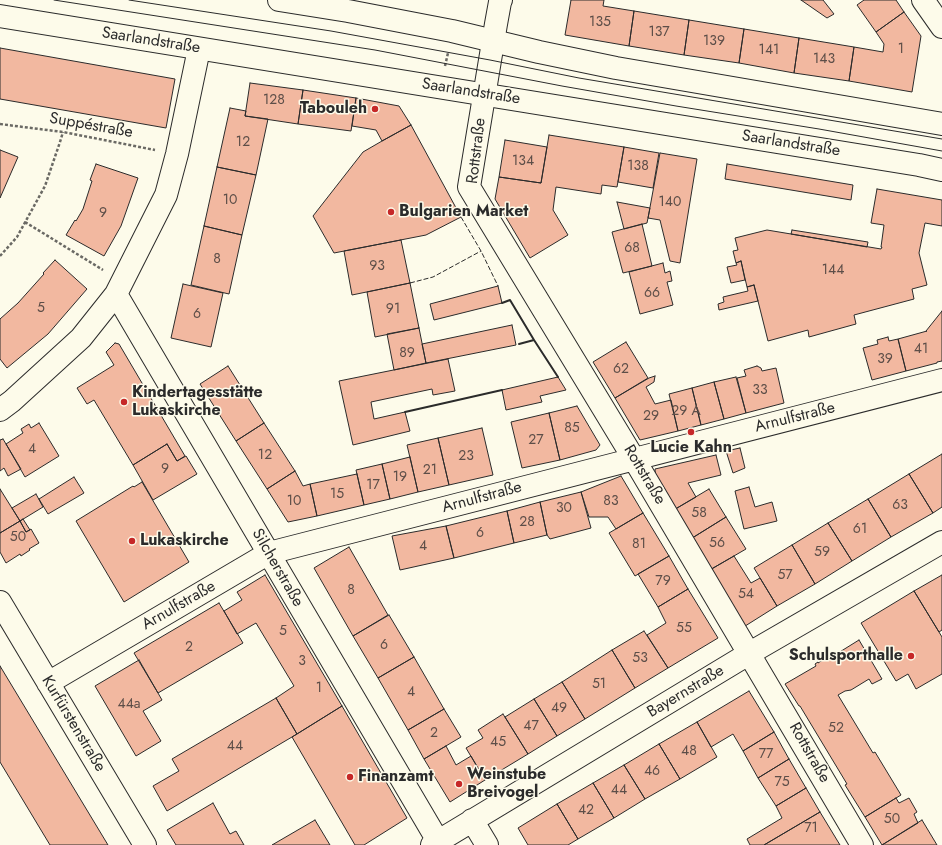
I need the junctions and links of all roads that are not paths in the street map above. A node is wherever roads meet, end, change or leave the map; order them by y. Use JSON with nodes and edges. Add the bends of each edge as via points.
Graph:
{"nodes":[{"id":1,"x":279,"y":0,"type":"edge"},
{"id":2,"x":501,"y":0,"type":"edge"},
{"id":3,"x":923,"y":0,"type":"edge"},
{"id":4,"x":0,"y":16,"type":"edge"},
{"id":5,"x":942,"y":27,"type":"edge"},
{"id":6,"x":494,"y":42,"type":"junction"},
{"id":7,"x":199,"y":49,"type":"junction"},
{"id":8,"x":485,"y":94,"type":"junction"},
{"id":9,"x":942,"y":124,"type":"edge"},
{"id":10,"x":942,"y":170,"type":"edge"},
{"id":11,"x":119,"y":288,"type":"junction"},
{"id":12,"x":942,"y":380,"type":"edge"},
{"id":13,"x":0,"y":410,"type":"edge"},
{"id":14,"x":634,"y":459,"type":"junction"},
{"id":15,"x":942,"y":542,"type":"edge"},
{"id":16,"x":269,"y":554,"type":"junction"},
{"id":17,"x":1,"y":607,"type":"edge"},
{"id":18,"x":750,"y":653,"type":"junction"},
{"id":19,"x":48,"y":682,"type":"junction"},
{"id":20,"x":472,"y":820,"type":"junction"},
{"id":21,"x":435,"y":843,"type":"edge"},
{"id":22,"x":145,"y":845,"type":"edge"},
{"id":23,"x":487,"y":845,"type":"edge"},
{"id":24,"x":862,"y":845,"type":"edge"}],
"edges":[{"from":1,"to":6,"type":"street","via":[[348,11]]},
{"from":2,"to":6,"type":"street","name":"Rottstraße"},
{"from":3,"to":5,"type":"street"},
{"from":4,"to":7,"type":"street","name":"Saarlandstraße"},
{"from":6,"to":8,"type":"street","name":"Rottstraße"},
{"from":6,"to":9,"type":"street","via":[[616,68]]},
{"from":7,"to":8,"type":"street","name":"Saarlandstraße"},
{"from":7,"to":11,"type":"street","via":[[166,195]]},
{"from":8,"to":10,"type":"street","name":"Saarlandstraße"},
{"from":8,"to":14,"type":"street","name":"Rottstraße","via":[[470,187]]},
{"from":11,"to":13,"type":"street","via":[[81,338]]},
{"from":11,"to":16,"type":"street","name":"Silcherstraße"},
{"from":12,"to":14,"type":"street","name":"Arnulfstraße"},
{"from":14,"to":16,"type":"street","name":"Arnulfstraße"},
{"from":14,"to":18,"type":"street","name":"Rottstraße"},
{"from":15,"to":18,"type":"street","name":"Bayernstraße"},
{"from":16,"to":19,"type":"street","name":"Arnulfstraße"},
{"from":16,"to":21,"type":"street","name":"Silcherstraße"},
{"from":17,"to":19,"type":"street","name":"Kurfürstenstraße"},
{"from":18,"to":20,"type":"street","name":"Bayernstraße"},
{"from":18,"to":24,"type":"street","name":"Rottstraße"},
{"from":19,"to":22,"type":"street","name":"Kurfürstenstraße"},
{"from":20,"to":21,"type":"street","name":"Bayernstraße"},
{"from":20,"to":23,"type":"street"}]}
